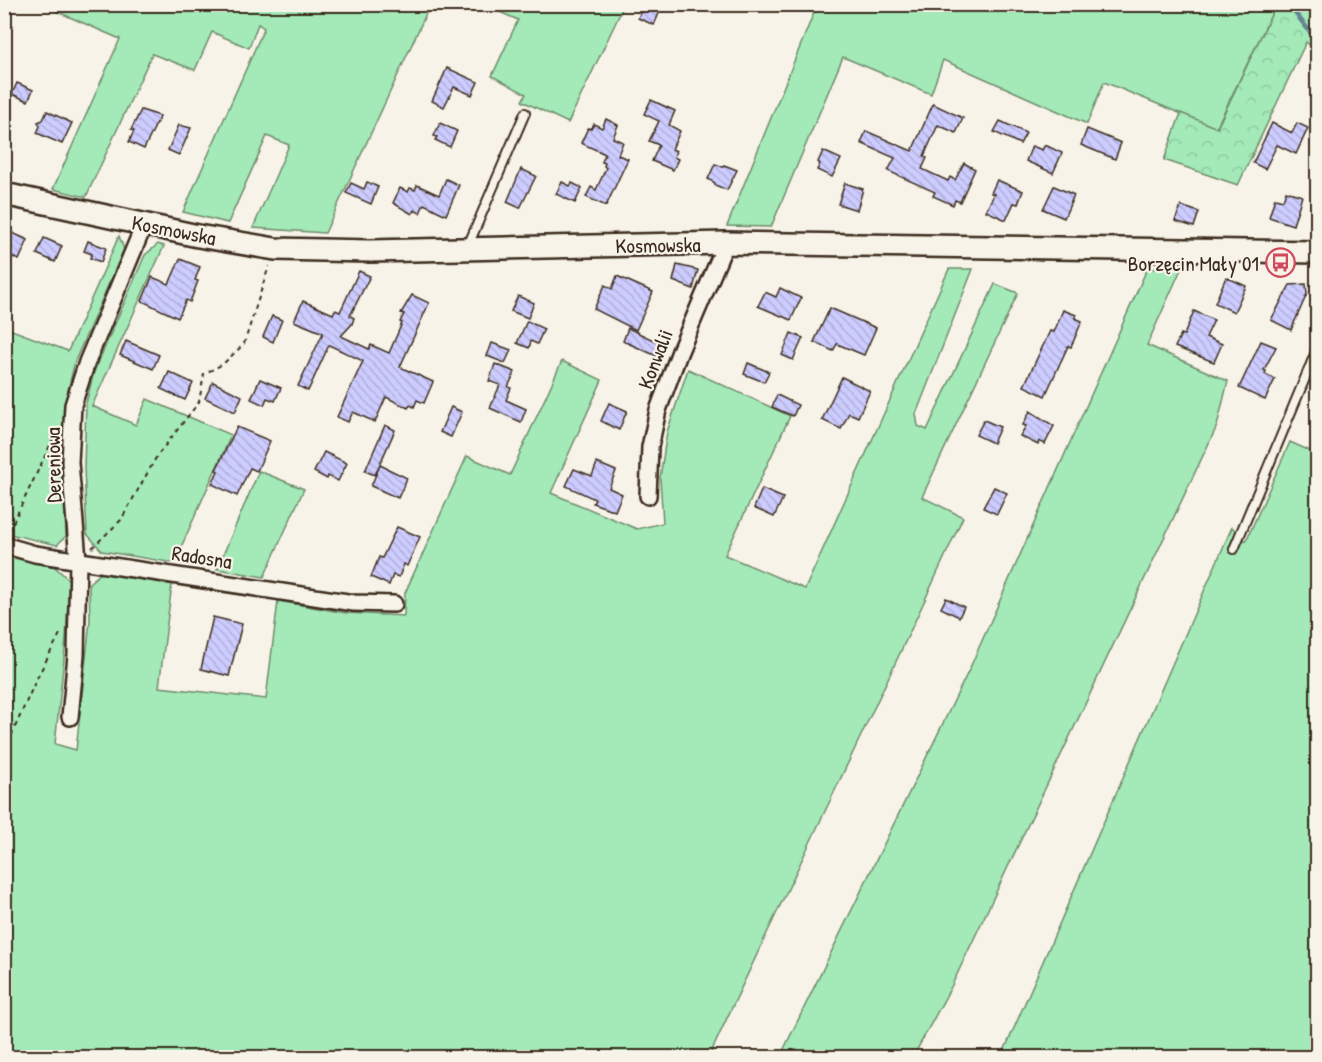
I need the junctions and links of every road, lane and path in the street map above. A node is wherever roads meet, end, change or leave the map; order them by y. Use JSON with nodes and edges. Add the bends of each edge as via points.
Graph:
{"nodes":[{"id":1,"x":525,"y":113,"type":"dead end"},
{"id":2,"x":4,"y":194,"type":"edge"},
{"id":3,"x":144,"y":225,"type":"junction"},
{"id":4,"x":726,"y":243,"type":"junction"},
{"id":5,"x":275,"y":249,"type":"junction"},
{"id":6,"x":466,"y":249,"type":"junction"},
{"id":7,"x":1317,"y":252,"type":"edge"},
{"id":8,"x":1317,"y":347,"type":"edge"},
{"id":9,"x":56,"y":433,"type":"dead end"},
{"id":10,"x":648,"y":496,"type":"dead end"},
{"id":11,"x":4,"y":538,"type":"edge"},
{"id":12,"x":4,"y":545,"type":"edge"},
{"id":13,"x":1234,"y":549,"type":"dead end"},
{"id":14,"x":78,"y":560,"type":"junction"},
{"id":15,"x":394,"y":604,"type":"dead end"},
{"id":16,"x":62,"y":630,"type":"dead end"},
{"id":17,"x":70,"y":717,"type":"dead end"},
{"id":18,"x":4,"y":752,"type":"edge"}],
"edges":[{"from":1,"to":6,"type":"lane"},
{"from":2,"to":3,"type":"street","name":"Kosmowska"},
{"from":3,"to":5,"type":"street","name":"Kosmowska"},
{"from":3,"to":14,"type":"street","name":"Dereniowa","via":[[73,405],[70,462]]},
{"from":4,"to":6,"type":"street","name":"Kosmowska"},
{"from":4,"to":7,"type":"street","name":"Kosmowska"},
{"from":4,"to":10,"type":"street","name":"Konwalii","via":[[658,410],[650,447]]},
{"from":5,"to":6,"type":"street","name":"Kosmowska"},
{"from":5,"to":14,"type":"path","via":[[244,344],[223,364],[204,374],[199,402],[157,456],[121,520]]},
{"from":8,"to":13,"type":"lane"},
{"from":9,"to":11,"type":"path"},
{"from":12,"to":14,"type":"street","name":"Radosna"},
{"from":14,"to":15,"type":"street","name":"Radosna","via":[[354,603]]},
{"from":14,"to":17,"type":"street","name":"Dereniowa"},
{"from":16,"to":18,"type":"path"}]}
